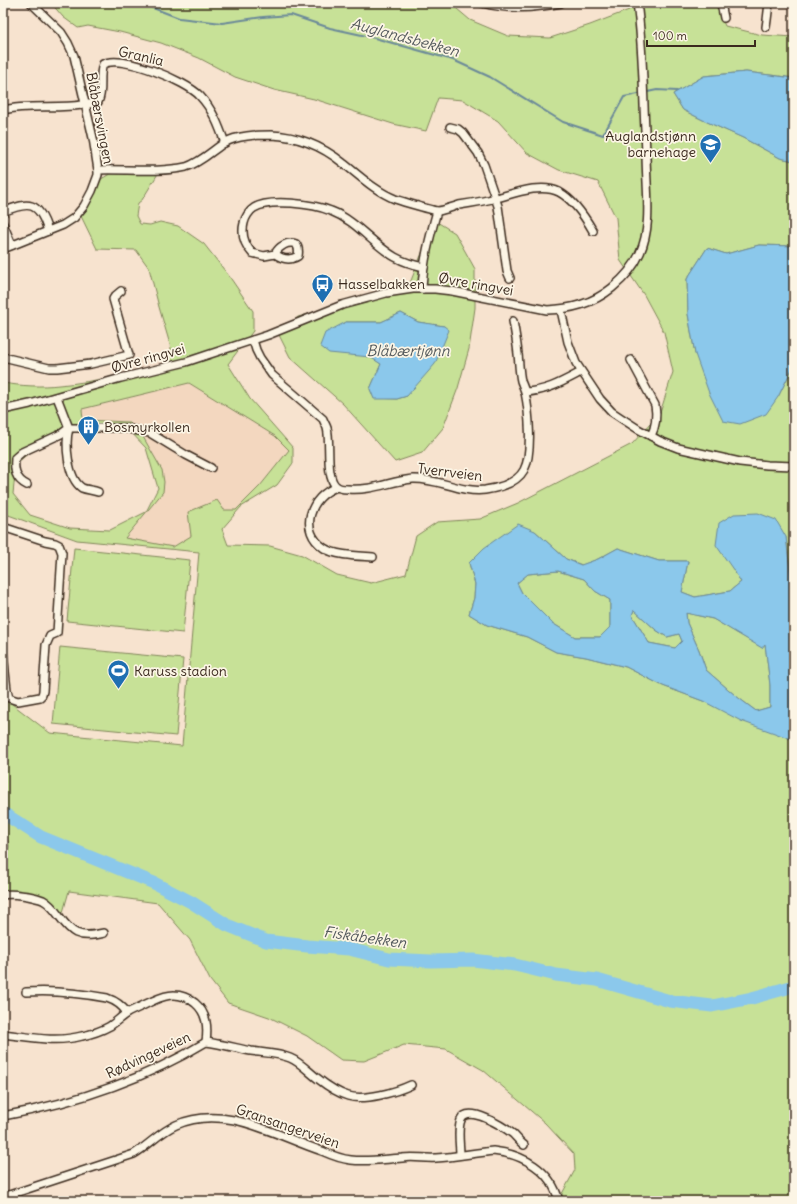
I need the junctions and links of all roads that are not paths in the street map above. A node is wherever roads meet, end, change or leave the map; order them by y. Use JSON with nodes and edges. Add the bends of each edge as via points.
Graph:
{"nodes":[{"id":1,"x":31,"y":3,"type":"edge"},
{"id":2,"x":482,"y":3,"type":"edge"},
{"id":3,"x":561,"y":3,"type":"edge"},
{"id":4,"x":637,"y":3,"type":"edge"},
{"id":5,"x":721,"y":3,"type":"edge"},
{"id":6,"x":768,"y":3,"type":"edge"},
{"id":7,"x":724,"y":18,"type":"dead end"},
{"id":8,"x":766,"y":27,"type":"dead end"},
{"id":9,"x":86,"y":104,"type":"junction"},
{"id":10,"x":4,"y":108,"type":"edge"},
{"id":11,"x":450,"y":127,"type":"dead end"},
{"id":12,"x":225,"y":143,"type":"junction"},
{"id":13,"x":98,"y":170,"type":"junction"},
{"id":14,"x":496,"y":198,"type":"junction"},
{"id":15,"x":437,"y":211,"type":"junction"},
{"id":16,"x":3,"y":212,"type":"edge"},
{"id":17,"x":3,"y":224,"type":"edge"},
{"id":18,"x":48,"y":231,"type":"junction"},
{"id":19,"x":593,"y":231,"type":"dead end"},
{"id":20,"x":12,"y":245,"type":"junction"},
{"id":21,"x":3,"y":249,"type":"edge"},
{"id":22,"x":275,"y":254,"type":"dead end"},
{"id":23,"x":424,"y":267,"type":"junction"},
{"id":24,"x":510,"y":278,"type":"dead end"},
{"id":25,"x":422,"y":289,"type":"junction"},
{"id":26,"x":121,"y":291,"type":"dead end"},
{"id":27,"x":561,"y":310,"type":"junction"},
{"id":28,"x":513,"y":321,"type":"dead end"},
{"id":29,"x":254,"y":340,"type":"junction"},
{"id":30,"x":3,"y":357,"type":"edge"},
{"id":31,"x":631,"y":360,"type":"dead end"},
{"id":32,"x":581,"y":372,"type":"junction"},
{"id":33,"x":525,"y":392,"type":"junction"},
{"id":34,"x":57,"y":397,"type":"junction"},
{"id":35,"x":3,"y":410,"type":"edge"},
{"id":36,"x":69,"y":428,"type":"junction"},
{"id":37,"x":651,"y":436,"type":"junction"},
{"id":38,"x":794,"y":466,"type":"edge"},
{"id":39,"x":211,"y":468,"type":"dead end"},
{"id":40,"x":27,"y":485,"type":"dead end"},
{"id":41,"x":337,"y":487,"type":"junction"},
{"id":42,"x":98,"y":492,"type":"dead end"},
{"id":43,"x":3,"y":527,"type":"edge"},
{"id":44,"x":373,"y":557,"type":"dead end"},
{"id":45,"x":3,"y":653,"type":"edge"},
{"id":46,"x":3,"y":895,"type":"edge"},
{"id":47,"x":104,"y":933,"type":"dead end"},
{"id":48,"x":26,"y":992,"type":"dead end"},
{"id":49,"x":127,"y":1013,"type":"junction"},
{"id":50,"x":3,"y":1034,"type":"edge"},
{"id":51,"x":206,"y":1042,"type":"junction"},
{"id":52,"x":411,"y":1085,"type":"dead end"},
{"id":53,"x":3,"y":1116,"type":"edge"},
{"id":54,"x":524,"y":1145,"type":"dead end"},
{"id":55,"x":460,"y":1155,"type":"junction"},
{"id":56,"x":3,"y":1196,"type":"edge"},
{"id":57,"x":560,"y":1201,"type":"edge"}],
"edges":[{"from":1,"to":9,"type":"street","name":"Blåbærsvingen","via":[[55,26],[68,43]]},
{"from":2,"to":3,"type":"street","via":[[526,8]]},
{"from":4,"to":27,"type":"street","name":"Øvre ringvei","via":[[643,72],[648,212],[645,236],[640,254],[625,277],[598,298]]},
{"from":5,"to":7,"type":"street"},
{"from":6,"to":8,"type":"street"},
{"from":9,"to":10,"type":"street","name":"Granlia","via":[[72,107]]},
{"from":9,"to":12,"type":"street","name":"Granlia","via":[[98,102],[103,64],[116,62],[145,68],[170,77],[193,90],[212,112]]},
{"from":9,"to":13,"type":"street","name":"Blåbærsvingen"},
{"from":11,"to":14,"type":"street","via":[[463,133],[478,153]]},
{"from":12,"to":13,"type":"street","via":[[186,166],[158,170]]},
{"from":12,"to":15,"type":"street","via":[[251,136],[298,138],[327,152],[379,191],[403,202]]},
{"from":13,"to":18,"type":"street","name":"Blåbærsvingen","via":[[96,182],[79,213],[69,223]]},
{"from":14,"to":15,"type":"street"},
{"from":14,"to":19,"type":"street","via":[[530,190],[554,190],[570,200]]},
{"from":14,"to":24,"type":"street"},
{"from":15,"to":23,"type":"street"},
{"from":16,"to":18,"type":"street","via":[[27,205],[33,206],[41,214]]},
{"from":17,"to":20,"type":"street"},
{"from":18,"to":20,"type":"street","name":"Blåbærsvingen"},
{"from":20,"to":21,"type":"street","name":"Blåbærsvingen"},
{"from":22,"to":23,"type":"street","via":[[259,256],[248,249],[242,236],[244,221],[254,208],[262,205],[296,203],[332,211],[356,226],[395,257]]},
{"from":23,"to":25,"type":"street"},
{"from":25,"to":27,"type":"street","name":"Øvre ringvei","via":[[452,291],[533,308]]},
{"from":25,"to":29,"type":"street","name":"Øvre ringvei","via":[[386,293],[356,301]]},
{"from":26,"to":30,"type":"street","via":[[113,299],[129,355],[91,364],[57,368]]},
{"from":27,"to":32,"type":"street","via":[[570,350]]},
{"from":28,"to":33,"type":"street","name":"Tverrveien"},
{"from":29,"to":34,"type":"street","name":"Øvre ringvei","via":[[186,362]]},
{"from":29,"to":41,"type":"street","via":[[260,358],[272,375],[323,420],[327,427],[330,468]]},
{"from":31,"to":37,"type":"street","via":[[655,405],[657,420]]},
{"from":32,"to":33,"type":"street","via":[[550,387]]},
{"from":32,"to":37,"type":"street","via":[[612,412]]},
{"from":33,"to":41,"type":"street","name":"Tverrveien","via":[[528,410],[528,452],[524,471],[510,483],[475,490],[425,480],[406,480],[360,490]]},
{"from":34,"to":35,"type":"street","name":"Øvre ringvei"},
{"from":34,"to":36,"type":"street"},
{"from":36,"to":39,"type":"street","via":[[124,428],[150,433]]},
{"from":36,"to":40,"type":"street","via":[[15,458],[16,475]]},
{"from":36,"to":42,"type":"street","via":[[68,452],[72,474],[81,487]]},
{"from":37,"to":38,"type":"street","via":[[678,448],[734,461]]},
{"from":41,"to":44,"type":"street","via":[[326,492],[315,503],[310,517],[314,537],[329,550]]},
{"from":43,"to":45,"type":"street","via":[[55,543],[62,553],[58,633],[50,636],[46,645],[43,691],[40,697],[18,700],[9,698]]},
{"from":46,"to":47,"type":"street","via":[[12,894],[44,900],[76,933],[92,936]]},
{"from":48,"to":49,"type":"street","via":[[46,991],[106,998],[121,1005]]},
{"from":49,"to":50,"type":"street","via":[[102,1030],[70,1039]]},
{"from":49,"to":51,"type":"street","via":[[168,995],[184,997],[192,1001],[204,1014]]},
{"from":51,"to":52,"type":"street","name":"Rødvingeveien","via":[[282,1055],[296,1061],[327,1085],[350,1097],[372,1096]]},
{"from":51,"to":53,"type":"street","name":"Rødvingeveien","via":[[179,1058],[88,1096]]},
{"from":54,"to":55,"type":"street","via":[[498,1124],[468,1114],[460,1123]]},
{"from":55,"to":56,"type":"street","name":"Gransangerveien","via":[[376,1161],[349,1160],[244,1122],[201,1118],[170,1128],[134,1154]]},
{"from":55,"to":57,"type":"street","name":"Gransangerveien","via":[[493,1151],[523,1158],[540,1169]]}]}
